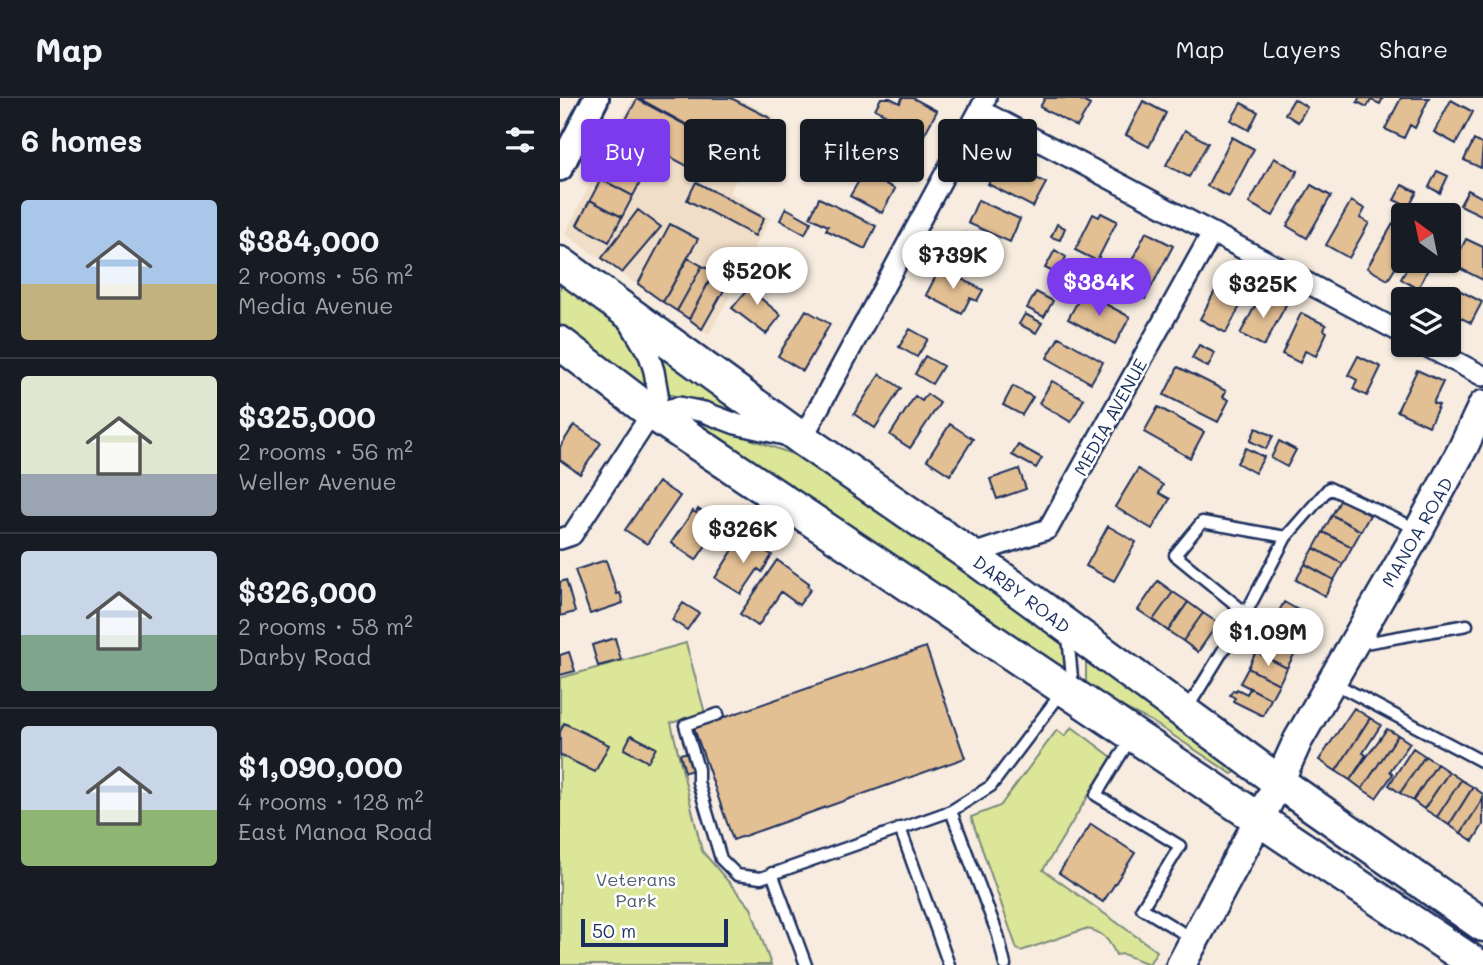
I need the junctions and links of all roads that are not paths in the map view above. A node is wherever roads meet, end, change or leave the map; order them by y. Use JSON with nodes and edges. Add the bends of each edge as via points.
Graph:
{"nodes":[{"id":1,"x":596,"y":98,"type":"edge"},
{"id":2,"x":983,"y":104,"type":"edge"},
{"id":3,"x":560,"y":167,"type":"edge"},
{"id":4,"x":1212,"y":233,"type":"junction"},
{"id":5,"x":560,"y":263,"type":"edge"},
{"id":6,"x":616,"y":305,"type":"junction"},
{"id":7,"x":1391,"y":327,"type":"edge"},
{"id":8,"x":560,"y":343,"type":"edge"},
{"id":9,"x":1447,"y":357,"type":"edge"},
{"id":10,"x":1483,"y":376,"type":"edge"},
{"id":11,"x":1483,"y":404,"type":"edge"},
{"id":12,"x":652,"y":413,"type":"junction"},
{"id":13,"x":802,"y":439,"type":"junction"},
{"id":14,"x":1473,"y":449,"type":"edge"},
{"id":15,"x":1419,"y":530,"type":"junction"},
{"id":16,"x":1286,"y":537,"type":"junction"},
{"id":17,"x":560,"y":538,"type":"edge"},
{"id":18,"x":970,"y":555,"type":"junction"},
{"id":19,"x":1247,"y":613,"type":"junction"},
{"id":20,"x":1467,"y":625,"type":"dead end"},
{"id":21,"x":1067,"y":627,"type":"junction"},
{"id":22,"x":1348,"y":650,"type":"junction"},
{"id":23,"x":1331,"y":681,"type":"junction"},
{"id":24,"x":1069,"y":692,"type":"junction"},
{"id":25,"x":1185,"y":713,"type":"junction"},
{"id":26,"x":718,"y":714,"type":"dead end"},
{"id":27,"x":1133,"y":734,"type":"junction"},
{"id":28,"x":1483,"y":762,"type":"edge"},
{"id":29,"x":1279,"y":782,"type":"junction"},
{"id":30,"x":951,"y":811,"type":"junction"},
{"id":31,"x":1259,"y":817,"type":"junction"},
{"id":32,"x":900,"y":828,"type":"junction"},
{"id":33,"x":772,"y":873,"type":"junction"},
{"id":34,"x":1483,"y":925,"type":"edge"},
{"id":35,"x":1195,"y":940,"type":"junction"},
{"id":36,"x":806,"y":965,"type":"edge"},
{"id":37,"x":949,"y":965,"type":"edge"},
{"id":38,"x":1004,"y":965,"type":"edge"},
{"id":39,"x":1181,"y":965,"type":"edge"},
{"id":40,"x":1477,"y":965,"type":"edge"}],
"edges":[{"from":1,"to":3,"type":"street"},
{"from":2,"to":4,"type":"street"},
{"from":2,"to":13,"type":"street"},
{"from":4,"to":7,"type":"street"},
{"from":4,"to":18,"type":"street","name":"MEDIA AVENUE","via":[[1048,529]]},
{"from":5,"to":6,"type":"main road","name":"DARBY ROAD"},
{"from":6,"to":12,"type":"street","via":[[649,355],[658,394]]},
{"from":6,"to":13,"type":"main road","name":"DARBY ROAD"},
{"from":8,"to":12,"type":"main road"},
{"from":9,"to":10,"type":"street"},
{"from":11,"to":14,"type":"main road","name":"MANOA ROAD"},
{"from":12,"to":13,"type":"street","via":[[688,408]]},
{"from":12,"to":17,"type":"street","via":[[572,536]]},
{"from":12,"to":24,"type":"main road"},
{"from":13,"to":18,"type":"main road","name":"DARBY ROAD"},
{"from":14,"to":15,"type":"main road","name":"MANOA ROAD"},
{"from":15,"to":16,"type":"lane","via":[[1329,488]]},
{"from":15,"to":22,"type":"main road","name":"MANOA ROAD"},
{"from":16,"to":19,"type":"lane"},
{"from":16,"to":19,"type":"lane","via":[[1202,522],[1175,555]]},
{"from":18,"to":21,"type":"main road","name":"DARBY ROAD"},
{"from":19,"to":25,"type":"lane"},
{"from":20,"to":22,"type":"lane"},
{"from":21,"to":24,"type":"lane"},
{"from":21,"to":25,"type":"main road","name":"DARBY ROAD"},
{"from":22,"to":23,"type":"main road","name":"MANOA ROAD"},
{"from":23,"to":28,"type":"lane"},
{"from":23,"to":29,"type":"main road","name":"MANOA ROAD"},
{"from":24,"to":27,"type":"main road"},
{"from":24,"to":30,"type":"lane","via":[[991,786]]},
{"from":25,"to":29,"type":"main road","name":"DARBY ROAD"},
{"from":26,"to":33,"type":"lane","via":[[685,725],[721,859],[737,876],[761,878]]},
{"from":27,"to":31,"type":"main road"},
{"from":27,"to":35,"type":"lane","via":[[1096,795],[1180,846],[1142,908]]},
{"from":29,"to":31,"type":"main road","name":"MANOA ROAD"},
{"from":29,"to":34,"type":"main road","name":"DARBY ROAD"},
{"from":30,"to":32,"type":"lane"},
{"from":30,"to":38,"type":"lane","via":[[998,935]]},
{"from":31,"to":35,"type":"main road","name":"MANOA ROAD"},
{"from":31,"to":40,"type":"main road"},
{"from":32,"to":33,"type":"lane"},
{"from":32,"to":37,"type":"lane"},
{"from":33,"to":36,"type":"lane"},
{"from":35,"to":39,"type":"main road","name":"MANOA ROAD"}]}
